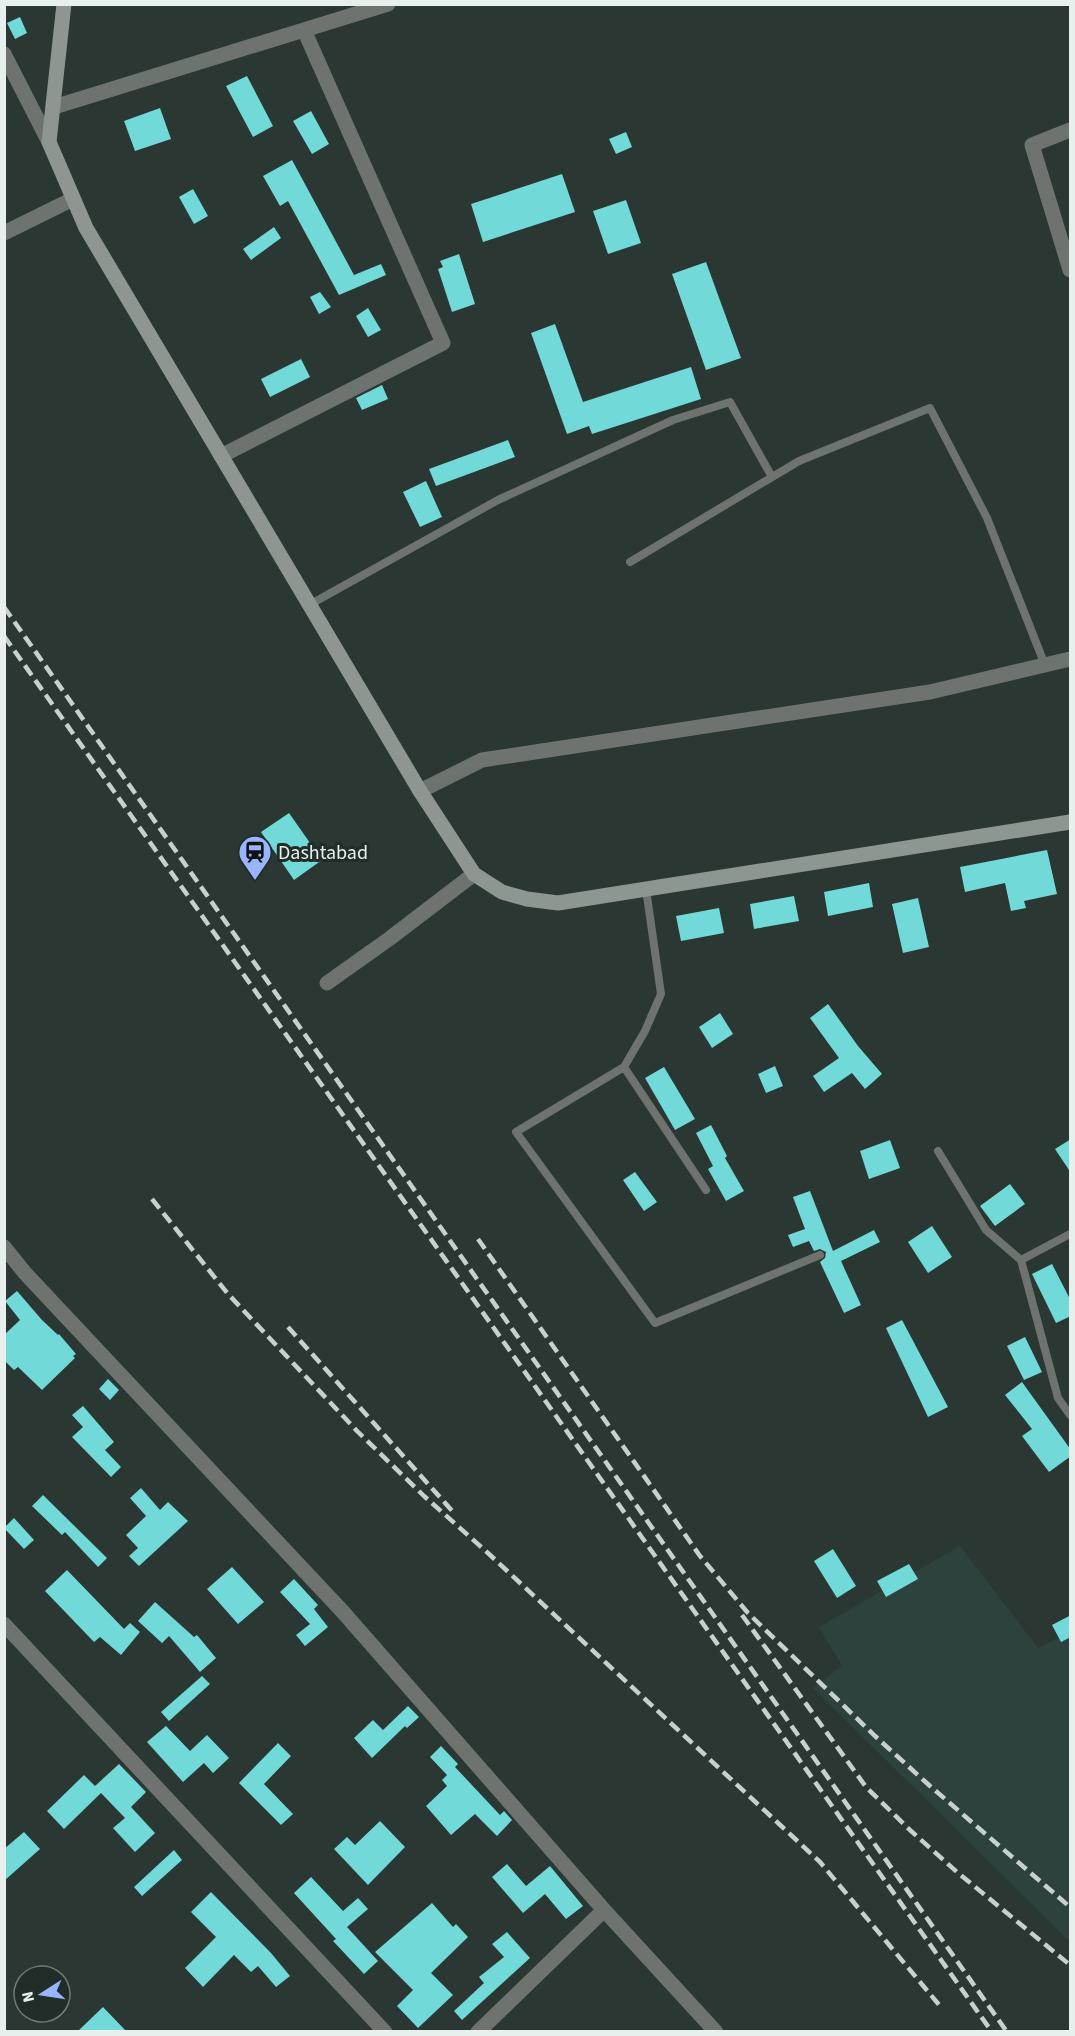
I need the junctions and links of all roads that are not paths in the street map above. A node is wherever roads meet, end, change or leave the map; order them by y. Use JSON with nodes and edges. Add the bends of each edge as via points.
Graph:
{"nodes":[{"id":1,"x":64,"y":4,"type":"edge"},
{"id":2,"x":388,"y":4,"type":"edge"},
{"id":3,"x":304,"y":30,"type":"junction"},
{"id":4,"x":4,"y":54,"type":"edge"},
{"id":5,"x":54,"y":107,"type":"junction"},
{"id":6,"x":1071,"y":130,"type":"edge"},
{"id":7,"x":49,"y":142,"type":"junction"},
{"id":8,"x":73,"y":199,"type":"junction"},
{"id":9,"x":4,"y":233,"type":"edge"},
{"id":10,"x":1071,"y":270,"type":"edge"},
{"id":11,"x":221,"y":456,"type":"junction"},
{"id":12,"x":772,"y":477,"type":"junction"},
{"id":13,"x":630,"y":562,"type":"dead end"},
{"id":14,"x":309,"y":605,"type":"junction"},
{"id":15,"x":1071,"y":659,"type":"edge"},
{"id":16,"x":1045,"y":665,"type":"junction"},
{"id":17,"x":420,"y":791,"type":"junction"},
{"id":18,"x":1071,"y":822,"type":"edge"},
{"id":19,"x":474,"y":874,"type":"junction"},
{"id":20,"x":646,"y":889,"type":"junction"},
{"id":21,"x":327,"y":983,"type":"dead end"},
{"id":22,"x":624,"y":1067,"type":"junction"},
{"id":23,"x":938,"y":1151,"type":"dead end"},
{"id":24,"x":706,"y":1190,"type":"dead end"},
{"id":25,"x":1071,"y":1234,"type":"edge"},
{"id":26,"x":4,"y":1247,"type":"edge"},
{"id":27,"x":820,"y":1255,"type":"dead end"},
{"id":28,"x":1022,"y":1260,"type":"junction"},
{"id":29,"x":1071,"y":1415,"type":"edge"},
{"id":30,"x":4,"y":1624,"type":"edge"},
{"id":31,"x":604,"y":1910,"type":"junction"},
{"id":32,"x":385,"y":2031,"type":"edge"},
{"id":33,"x":478,"y":2031,"type":"edge"},
{"id":34,"x":716,"y":2031,"type":"edge"}],
"edges":[{"from":1,"to":5,"type":"street"},
{"from":2,"to":3,"type":"street"},
{"from":3,"to":5,"type":"street"},
{"from":3,"to":11,"type":"street","via":[[443,343]]},
{"from":4,"to":7,"type":"street"},
{"from":5,"to":7,"type":"street"},
{"from":6,"to":10,"type":"street","via":[[1032,145]]},
{"from":7,"to":8,"type":"street"},
{"from":8,"to":9,"type":"street"},
{"from":8,"to":11,"type":"street","via":[[86,228]]},
{"from":11,"to":14,"type":"street"},
{"from":12,"to":13,"type":"lane"},
{"from":12,"to":14,"type":"lane","via":[[729,402],[672,420],[498,500]]},
{"from":12,"to":16,"type":"lane","via":[[799,461],[930,408],[987,518]]},
{"from":14,"to":17,"type":"street"},
{"from":15,"to":16,"type":"street"},
{"from":16,"to":17,"type":"street","via":[[930,692],[482,760]]},
{"from":17,"to":19,"type":"street"},
{"from":18,"to":20,"type":"street"},
{"from":19,"to":20,"type":"street","via":[[502,892],[558,903]]},
{"from":19,"to":21,"type":"street"},
{"from":20,"to":22,"type":"lane","via":[[661,994]]},
{"from":22,"to":24,"type":"lane"},
{"from":22,"to":27,"type":"lane","via":[[516,1132],[655,1323]]},
{"from":23,"to":28,"type":"lane","via":[[986,1230]]},
{"from":25,"to":28,"type":"lane"},
{"from":26,"to":31,"type":"street","via":[[344,1612]]},
{"from":28,"to":29,"type":"lane","via":[[1058,1398]]},
{"from":30,"to":32,"type":"street"},
{"from":31,"to":33,"type":"street"},
{"from":31,"to":34,"type":"street"}]}
